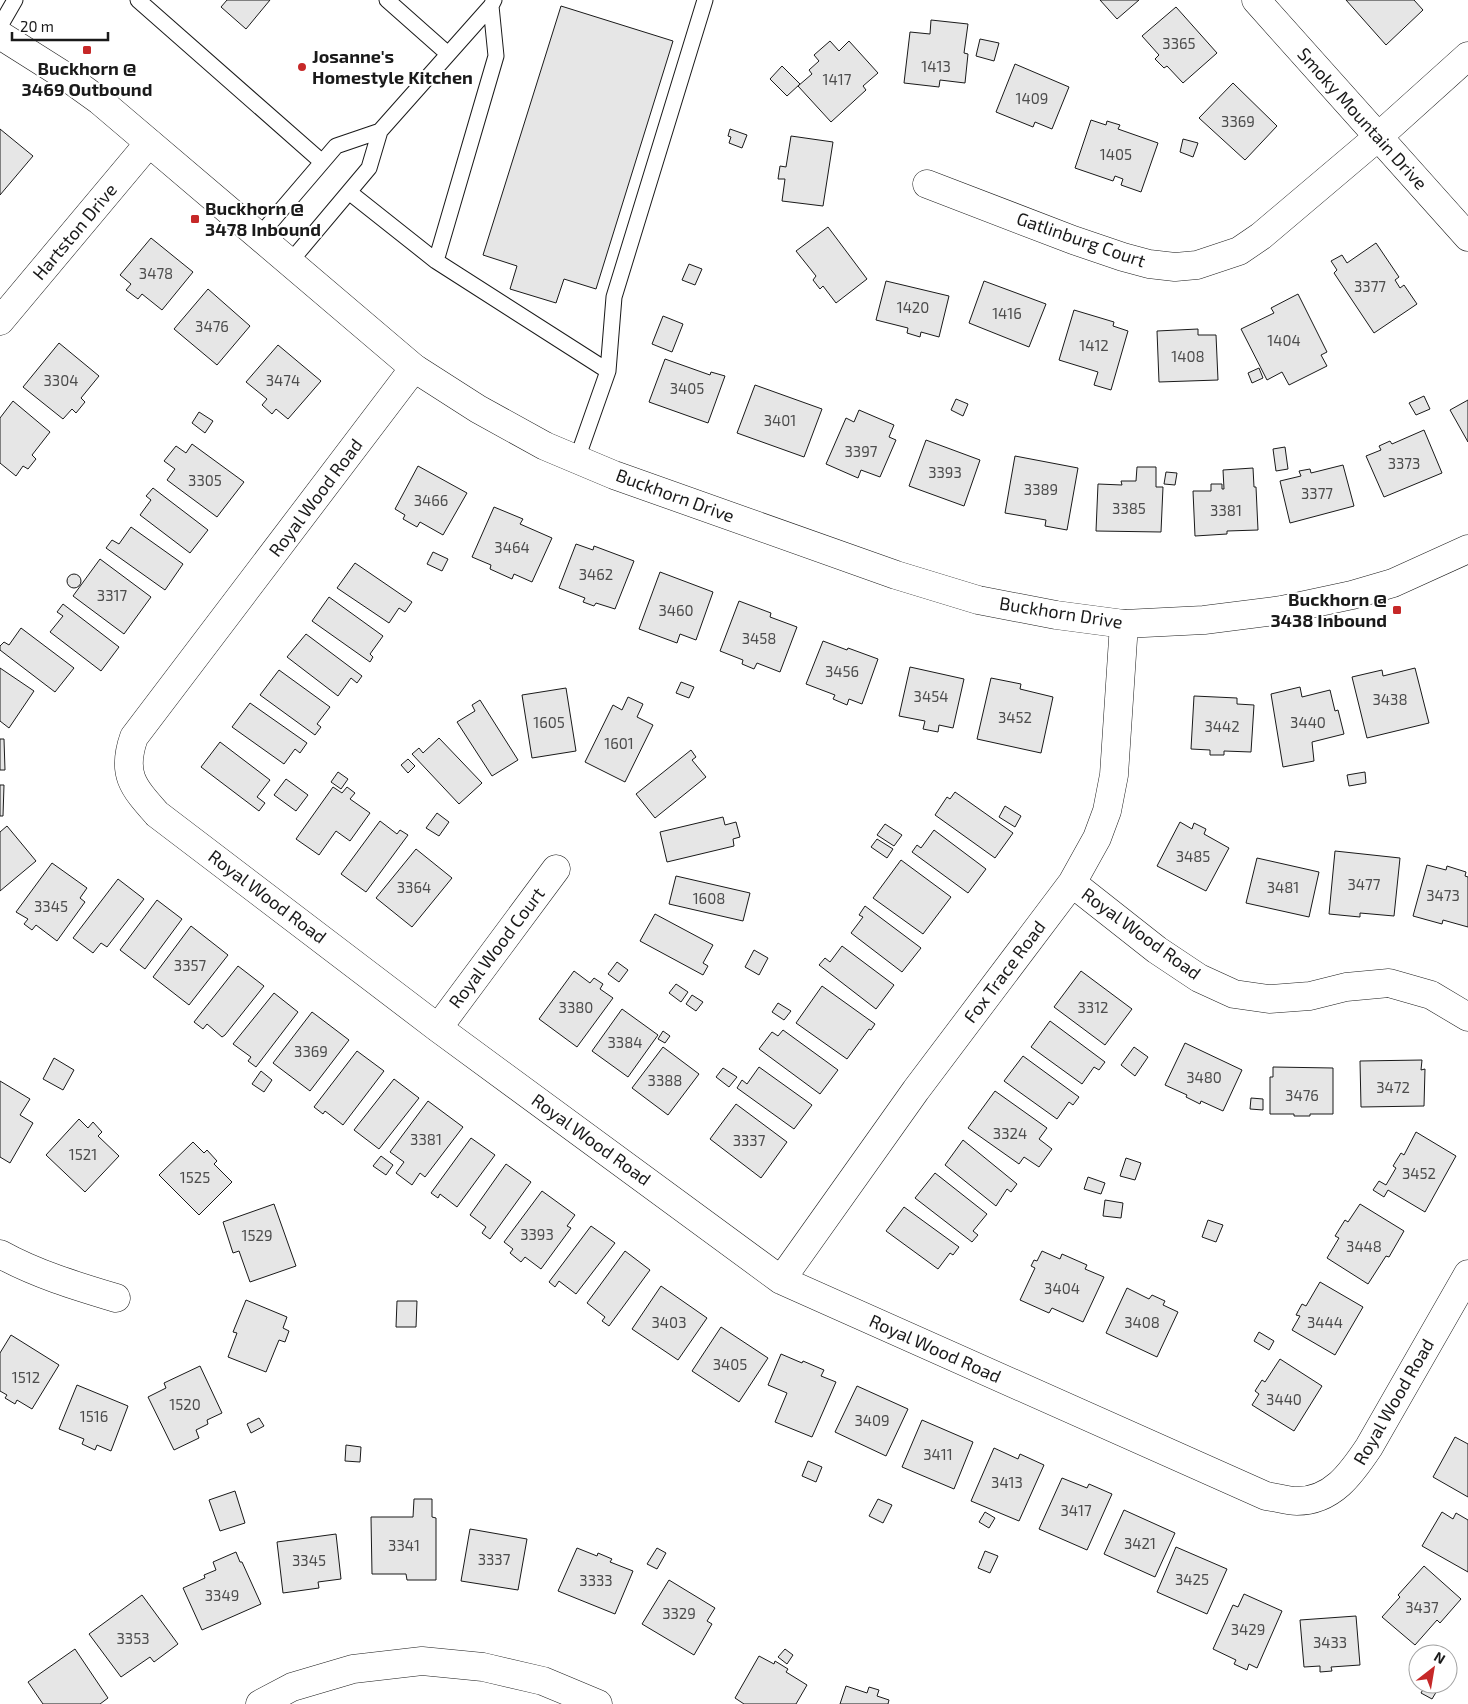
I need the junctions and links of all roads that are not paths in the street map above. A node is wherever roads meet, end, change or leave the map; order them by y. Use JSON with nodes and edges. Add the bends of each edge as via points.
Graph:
{"nodes":[{"id":1,"x":15,"y":0,"type":"edge"},
{"id":2,"x":138,"y":0,"type":"edge"},
{"id":3,"x":387,"y":0,"type":"edge"},
{"id":4,"x":704,"y":0,"type":"edge"},
{"id":5,"x":1256,"y":0,"type":"edge"},
{"id":6,"x":492,"y":3,"type":"edge"},
{"id":7,"x":0,"y":26,"type":"edge"},
{"id":8,"x":0,"y":35,"type":"edge"},
{"id":9,"x":448,"y":54,"type":"junction"},
{"id":10,"x":1468,"y":56,"type":"edge"},
{"id":11,"x":380,"y":131,"type":"junction"},
{"id":12,"x":1378,"y":137,"type":"junction"},
{"id":13,"x":149,"y":143,"type":"junction"},
{"id":14,"x":322,"y":162,"type":"junction"},
{"id":15,"x":926,"y":184,"type":"dead end"},
{"id":16,"x":349,"y":192,"type":"junction"},
{"id":17,"x":258,"y":236,"type":"junction"},
{"id":18,"x":1468,"y":237,"type":"edge"},
{"id":19,"x":436,"y":261,"type":"junction"},
{"id":20,"x":290,"y":262,"type":"junction"},
{"id":21,"x":0,"y":320,"type":"edge"},
{"id":22,"x":414,"y":368,"type":"junction"},
{"id":23,"x":608,"y":370,"type":"junction"},
{"id":24,"x":577,"y":459,"type":"junction"},
{"id":25,"x":1468,"y":549,"type":"edge"},
{"id":26,"x":1124,"y":624,"type":"junction"},
{"id":27,"x":556,"y":869,"type":"dead end"},
{"id":28,"x":1072,"y":883,"type":"junction"},
{"id":29,"x":1468,"y":1016,"type":"edge"},
{"id":30,"x":438,"y":1028,"type":"junction"},
{"id":31,"x":0,"y":1254,"type":"edge"},
{"id":32,"x":1468,"y":1274,"type":"edge"},
{"id":33,"x":780,"y":1280,"type":"junction"},
{"id":34,"x":116,"y":1298,"type":"dead end"},
{"id":35,"x":260,"y":1704,"type":"edge"},
{"id":36,"x":598,"y":1704,"type":"edge"}],
"edges":[{"from":1,"to":7,"type":"lane"},
{"from":2,"to":14,"type":"lane"},
{"from":3,"to":9,"type":"lane"},
{"from":4,"to":23,"type":"lane","via":[[614,297]]},
{"from":5,"to":12,"type":"street","name":"Smoky Mountain Drive"},
{"from":6,"to":9,"type":"lane"},
{"from":6,"to":19,"type":"lane","via":[[496,56]]},
{"from":8,"to":13,"type":"street","name":"Buckhorn Drive","via":[[100,101]]},
{"from":9,"to":11,"type":"lane"},
{"from":10,"to":12,"type":"street","name":"Gatlinburg Court"},
{"from":11,"to":14,"type":"lane","via":[[336,146]]},
{"from":11,"to":16,"type":"lane","via":[[369,168]]},
{"from":12,"to":15,"type":"street","name":"Gatlinburg Court","via":[[1261,236],[1239,251],[1190,266],[1175,267],[1123,257]]},
{"from":12,"to":18,"type":"street","name":"Smoky Mountain Drive"},
{"from":13,"to":17,"type":"street","name":"Buckhorn Drive"},
{"from":13,"to":21,"type":"street","name":"Hartston Drive"},
{"from":14,"to":17,"type":"lane"},
{"from":16,"to":19,"type":"lane"},
{"from":16,"to":20,"type":"lane"},
{"from":17,"to":20,"type":"street","name":"Buckhorn Drive"},
{"from":19,"to":23,"type":"lane"},
{"from":20,"to":22,"type":"street","name":"Buckhorn Drive"},
{"from":22,"to":24,"type":"street","name":"Buckhorn Drive","via":[[478,409],[545,446]]},
{"from":22,"to":30,"type":"street","name":"Royal Wood Road","via":[[134,737],[129,753],[132,782],[157,814]]},
{"from":23,"to":24,"type":"lane"},
{"from":24,"to":26,"type":"street","name":"Buckhorn Drive","via":[[896,575],[969,597],[1056,615]]},
{"from":25,"to":26,"type":"street","name":"Buckhorn Drive","via":[[1393,583],[1291,609],[1204,620]]},
{"from":26,"to":28,"type":"street","name":"Fox Trace Road","via":[[1114,775],[1107,810],[1097,838]]},
{"from":27,"to":30,"type":"street","name":"Royal Wood Court"},
{"from":28,"to":29,"type":"street","name":"Royal Wood Road","via":[[1157,950],[1199,978],[1234,994],[1269,999],[1389,983],[1431,994]]},
{"from":28,"to":33,"type":"street","name":"Fox Trace Road","via":[[916,1090]]},
{"from":30,"to":33,"type":"street","name":"Royal Wood Road"},
{"from":31,"to":34,"type":"street","via":[[68,1284]]},
{"from":32,"to":33,"type":"street","name":"Royal Wood Road","via":[[1352,1473],[1335,1489],[1317,1499],[1296,1501],[1266,1496]]},
{"from":35,"to":36,"type":"street","via":[[292,1687],[353,1669],[422,1661],[483,1667],[543,1681]]}]}
